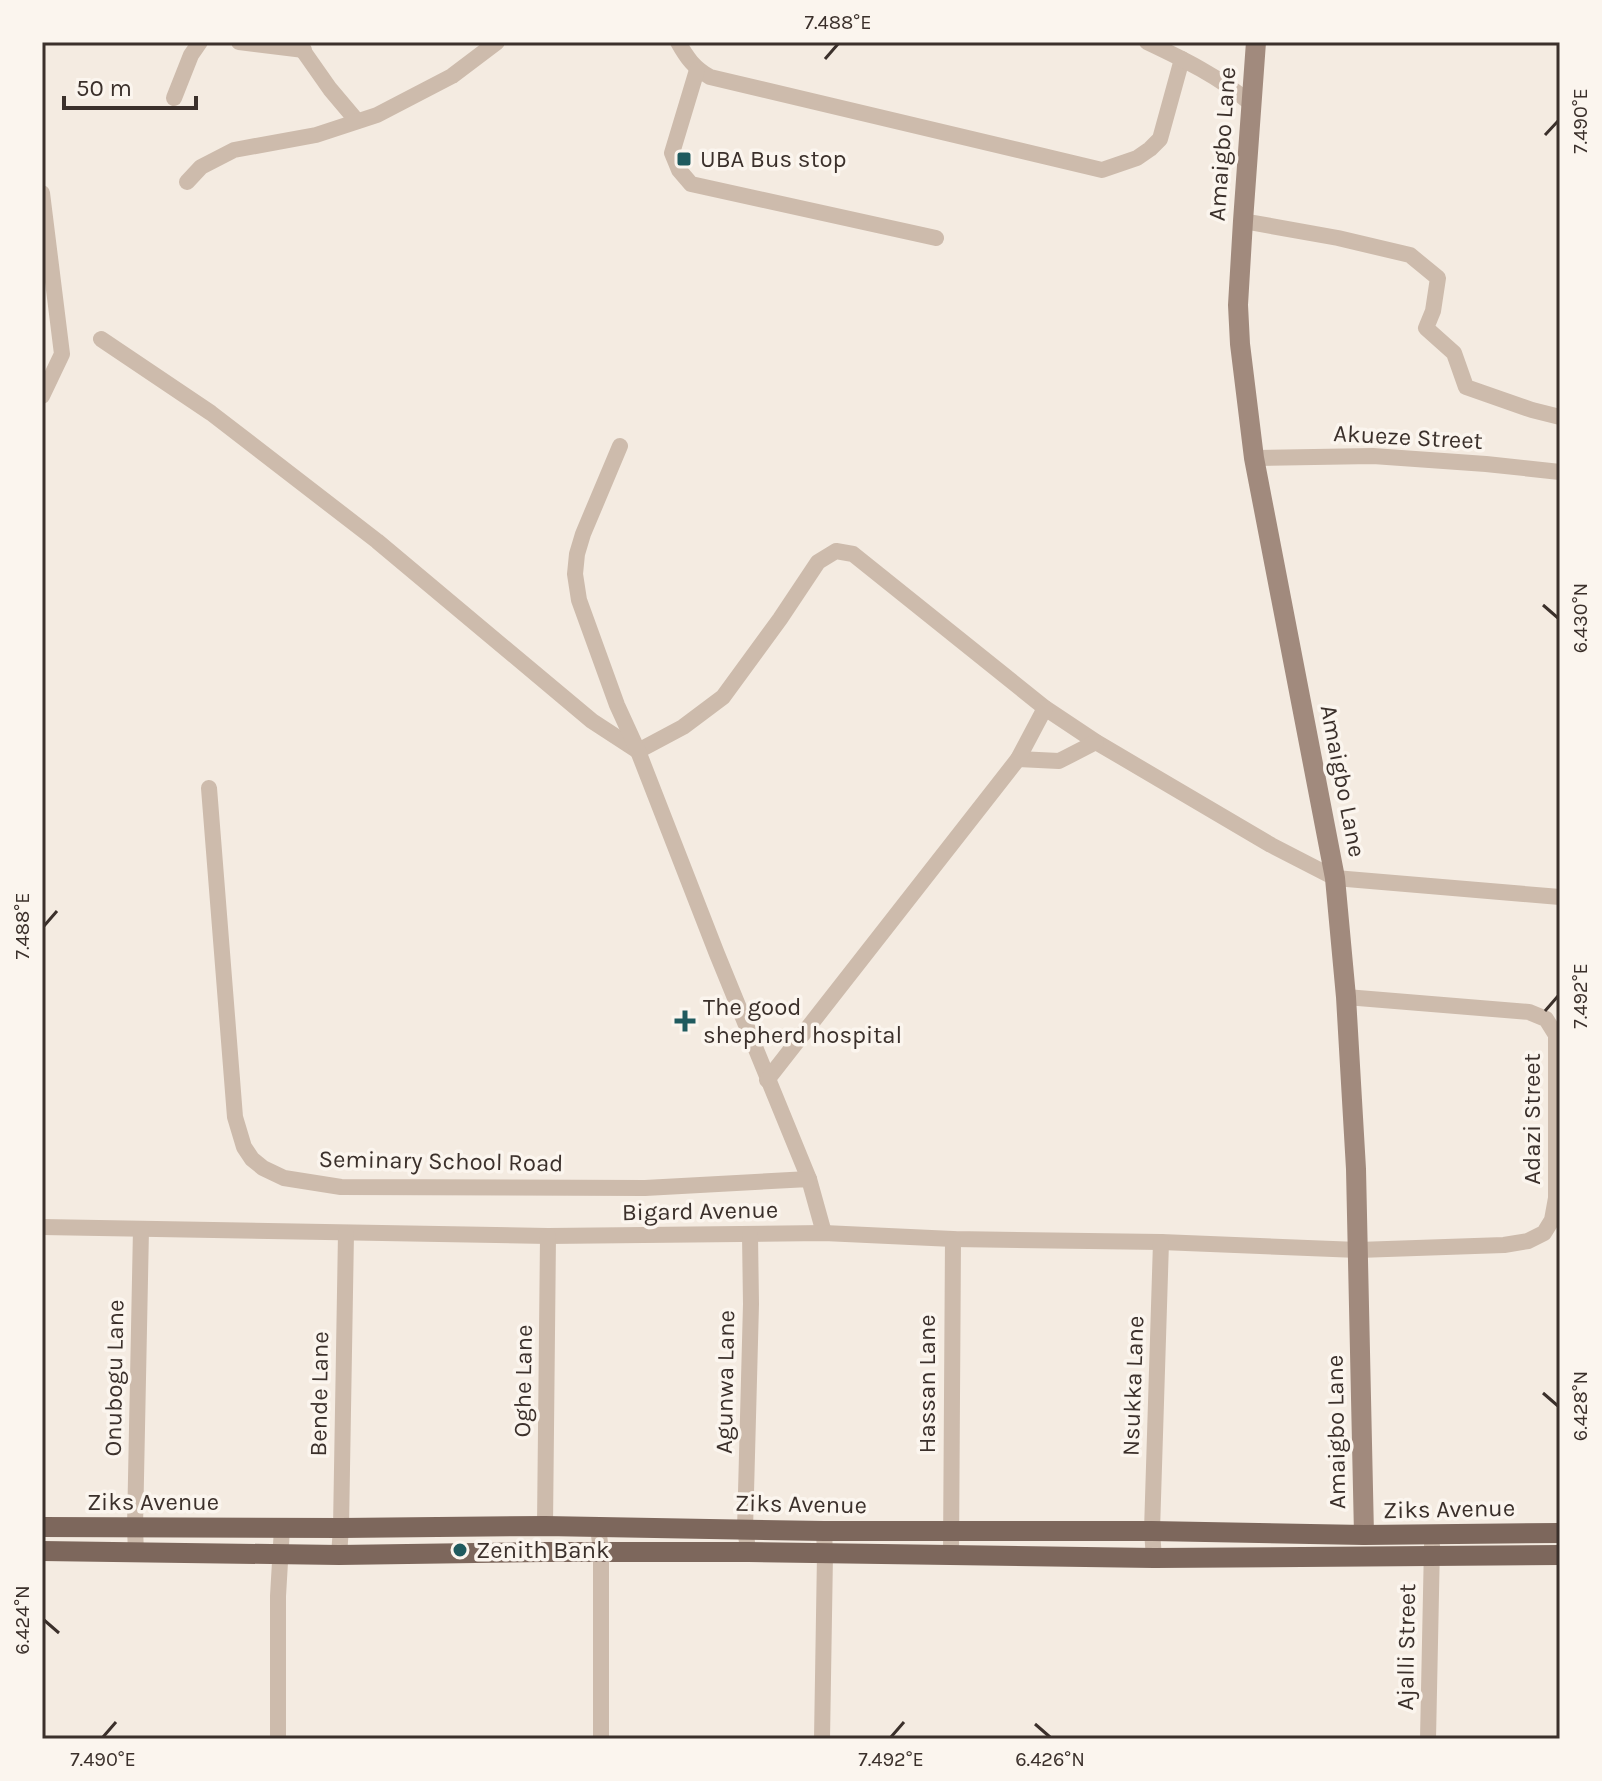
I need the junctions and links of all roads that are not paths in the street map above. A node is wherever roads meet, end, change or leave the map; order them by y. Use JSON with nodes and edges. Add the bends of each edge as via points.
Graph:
{"nodes":[{"id":1,"x":200,"y":42,"type":"edge"},
{"id":2,"x":239,"y":42,"type":"edge"},
{"id":3,"x":497,"y":42,"type":"edge"},
{"id":4,"x":678,"y":42,"type":"edge"},
{"id":5,"x":1147,"y":42,"type":"edge"},
{"id":6,"x":1256,"y":42,"type":"edge"},
{"id":7,"x":300,"y":46,"type":"edge"},
{"id":8,"x":1182,"y":59,"type":"junction"},
{"id":9,"x":697,"y":70,"type":"junction"},
{"id":10,"x":174,"y":98,"type":"dead end"},
{"id":11,"x":1250,"y":103,"type":"junction"},
{"id":12,"x":357,"y":121,"type":"junction"},
{"id":13,"x":187,"y":182,"type":"dead end"},
{"id":14,"x":42,"y":193,"type":"edge"},
{"id":15,"x":1243,"y":221,"type":"junction"},
{"id":16,"x":936,"y":238,"type":"dead end"},
{"id":17,"x":101,"y":339,"type":"dead end"},
{"id":18,"x":42,"y":396,"type":"edge"},
{"id":19,"x":1560,"y":417,"type":"edge"},
{"id":20,"x":620,"y":446,"type":"dead end"},
{"id":21,"x":1254,"y":458,"type":"junction"},
{"id":22,"x":1560,"y":472,"type":"edge"},
{"id":23,"x":1045,"y":708,"type":"junction"},
{"id":24,"x":1096,"y":742,"type":"junction"},
{"id":25,"x":638,"y":751,"type":"junction"},
{"id":26,"x":1018,"y":759,"type":"junction"},
{"id":27,"x":209,"y":788,"type":"dead end"},
{"id":28,"x":1335,"y":878,"type":"junction"},
{"id":29,"x":1560,"y":897,"type":"edge"},
{"id":30,"x":1346,"y":997,"type":"junction"},
{"id":31,"x":767,"y":1080,"type":"junction"},
{"id":32,"x":809,"y":1179,"type":"junction"},
{"id":33,"x":42,"y":1227,"type":"edge"},
{"id":34,"x":141,"y":1229,"type":"junction"},
{"id":35,"x":346,"y":1233,"type":"junction"},
{"id":36,"x":824,"y":1233,"type":"junction"},
{"id":37,"x":750,"y":1235,"type":"junction"},
{"id":38,"x":548,"y":1236,"type":"junction"},
{"id":39,"x":953,"y":1239,"type":"junction"},
{"id":40,"x":1161,"y":1242,"type":"junction"},
{"id":41,"x":1358,"y":1250,"type":"junction"},
{"id":42,"x":545,"y":1526,"type":"junction"},
{"id":43,"x":42,"y":1527,"type":"edge"},
{"id":44,"x":598,"y":1527,"type":"junction"},
{"id":45,"x":135,"y":1528,"type":"junction"},
{"id":46,"x":282,"y":1528,"type":"junction"},
{"id":47,"x":341,"y":1528,"type":"junction"},
{"id":48,"x":745,"y":1530,"type":"junction"},
{"id":49,"x":950,"y":1530,"type":"junction"},
{"id":50,"x":824,"y":1531,"type":"junction"},
{"id":51,"x":1152,"y":1531,"type":"junction"},
{"id":52,"x":1560,"y":1533,"type":"edge"},
{"id":53,"x":1364,"y":1535,"type":"junction"},
{"id":54,"x":1432,"y":1545,"type":"junction"},
{"id":55,"x":42,"y":1551,"type":"edge"},
{"id":56,"x":601,"y":1551,"type":"junction"},
{"id":57,"x":748,"y":1552,"type":"junction"},
{"id":58,"x":136,"y":1553,"type":"junction"},
{"id":59,"x":281,"y":1554,"type":"junction"},
{"id":60,"x":825,"y":1554,"type":"junction"},
{"id":61,"x":951,"y":1554,"type":"junction"},
{"id":62,"x":339,"y":1555,"type":"junction"},
{"id":63,"x":1560,"y":1555,"type":"edge"},
{"id":64,"x":1154,"y":1558,"type":"junction"},
{"id":65,"x":278,"y":1739,"type":"edge"},
{"id":66,"x":601,"y":1739,"type":"edge"},
{"id":67,"x":822,"y":1739,"type":"edge"},
{"id":68,"x":1428,"y":1739,"type":"edge"}],
"edges":[{"from":1,"to":10,"type":"street"},
{"from":2,"to":7,"type":"street"},
{"from":3,"to":12,"type":"street","via":[[452,76]]},
{"from":4,"to":9,"type":"street"},
{"from":5,"to":8,"type":"street"},
{"from":6,"to":11,"type":"main road","name":"Amaigbo Lane"},
{"from":7,"to":12,"type":"street"},
{"from":8,"to":9,"type":"street","via":[[1160,139],[1137,158],[1102,170]]},
{"from":8,"to":11,"type":"street"},
{"from":9,"to":16,"type":"street","via":[[672,153],[691,184]]},
{"from":11,"to":15,"type":"main road","name":"Amaigbo Lane"},
{"from":12,"to":13,"type":"street","via":[[316,135],[234,150],[201,167]]},
{"from":14,"to":18,"type":"street","via":[[62,354]]},
{"from":15,"to":19,"type":"street","via":[[1410,255],[1438,278],[1426,328],[1454,353],[1466,387]]},
{"from":15,"to":21,"type":"main road","name":"Amaigbo Lane","via":[[1238,305]]},
{"from":17,"to":25,"type":"street","via":[[211,413],[377,541],[592,721]]},
{"from":20,"to":25,"type":"street","via":[[583,534],[575,574],[579,600]]},
{"from":21,"to":22,"type":"street","name":"Akueze Street","via":[[1373,456]]},
{"from":21,"to":28,"type":"main road","name":"Amaigbo Lane"},
{"from":23,"to":24,"type":"street"},
{"from":23,"to":25,"type":"street","via":[[853,554],[836,551],[818,562],[723,697]]},
{"from":23,"to":26,"type":"street"},
{"from":24,"to":26,"type":"street","via":[[1059,761]]},
{"from":24,"to":28,"type":"street"},
{"from":25,"to":31,"type":"street"},
{"from":26,"to":31,"type":"street"},
{"from":27,"to":32,"type":"street","name":"Seminary School Road","via":[[235,1117],[244,1147],[263,1168],[284,1178],[341,1187],[645,1188]]},
{"from":28,"to":29,"type":"street"},
{"from":28,"to":30,"type":"main road","name":"Amaigbo Lane"},
{"from":30,"to":41,"type":"main road","name":"Amaigbo Lane"},
{"from":30,"to":41,"type":"street","name":"Adazi Street","via":[[1529,1012],[1546,1019],[1556,1035],[1556,1198],[1544,1233],[1504,1245]]},
{"from":31,"to":32,"type":"street"},
{"from":32,"to":36,"type":"street"},
{"from":33,"to":34,"type":"street","name":"Bigard Avenue"},
{"from":34,"to":35,"type":"street","name":"Bigard Avenue"},
{"from":34,"to":45,"type":"street","name":"Onubogu Lane"},
{"from":35,"to":38,"type":"street","name":"Bigard Avenue"},
{"from":35,"to":47,"type":"street","name":"Bende Lane"},
{"from":36,"to":37,"type":"street","name":"Bigard Avenue"},
{"from":36,"to":39,"type":"street","name":"Bigard Avenue"},
{"from":37,"to":38,"type":"street","name":"Bigard Avenue"},
{"from":37,"to":48,"type":"street","name":"Agunwa Lane"},
{"from":38,"to":42,"type":"street","name":"Oghe Lane"},
{"from":39,"to":40,"type":"street","name":"Bigard Avenue"},
{"from":39,"to":49,"type":"street","name":"Hassan Lane"},
{"from":40,"to":41,"type":"street","name":"Bigard Avenue"},
{"from":40,"to":51,"type":"street","name":"Nsukka Lane"},
{"from":41,"to":53,"type":"main road","name":"Amaigbo Lane"},
{"from":42,"to":44,"type":"main road","name":"Ziks Avenue"},
{"from":42,"to":47,"type":"main road","name":"Ziks Avenue"},
{"from":43,"to":45,"type":"main road","name":"Ziks Avenue"},
{"from":44,"to":48,"type":"main road","name":"Ziks Avenue"},
{"from":44,"to":56,"type":"street"},
{"from":45,"to":46,"type":"main road","name":"Ziks Avenue"},
{"from":45,"to":58,"type":"street","name":"Onubogu Lane"},
{"from":46,"to":47,"type":"main road","name":"Ziks Avenue"},
{"from":46,"to":59,"type":"street"},
{"from":47,"to":62,"type":"street","name":"Bende Lane"},
{"from":48,"to":50,"type":"main road","name":"Ziks Avenue"},
{"from":48,"to":57,"type":"street","name":"Agunwa Lane"},
{"from":49,"to":50,"type":"main road","name":"Ziks Avenue"},
{"from":49,"to":51,"type":"main road","name":"Ziks Avenue"},
{"from":49,"to":61,"type":"street","name":"Hassan Lane"},
{"from":50,"to":60,"type":"street"},
{"from":51,"to":53,"type":"main road","name":"Ziks Avenue"},
{"from":51,"to":64,"type":"street","name":"Nsukka Lane"},
{"from":52,"to":54,"type":"main road","name":"Ziks Avenue"},
{"from":53,"to":54,"type":"main road","name":"Ziks Avenue"},
{"from":54,"to":63,"type":"main road","name":"Ziks Avenue"},
{"from":54,"to":64,"type":"main road","name":"Ziks Avenue"},
{"from":54,"to":68,"type":"street","name":"Ajalli Street"},
{"from":55,"to":58,"type":"main road","name":"Ziks Avenue"},
{"from":56,"to":57,"type":"main road","name":"Ziks Avenue"},
{"from":56,"to":62,"type":"main road","name":"Ziks Avenue"},
{"from":56,"to":66,"type":"street"},
{"from":57,"to":60,"type":"main road","name":"Ziks Avenue"},
{"from":58,"to":59,"type":"main road","name":"Ziks Avenue"},
{"from":59,"to":62,"type":"main road","name":"Ziks Avenue"},
{"from":59,"to":65,"type":"street"},
{"from":60,"to":61,"type":"main road","name":"Ziks Avenue"},
{"from":60,"to":67,"type":"street"},
{"from":61,"to":64,"type":"main road","name":"Ziks Avenue"}]}
